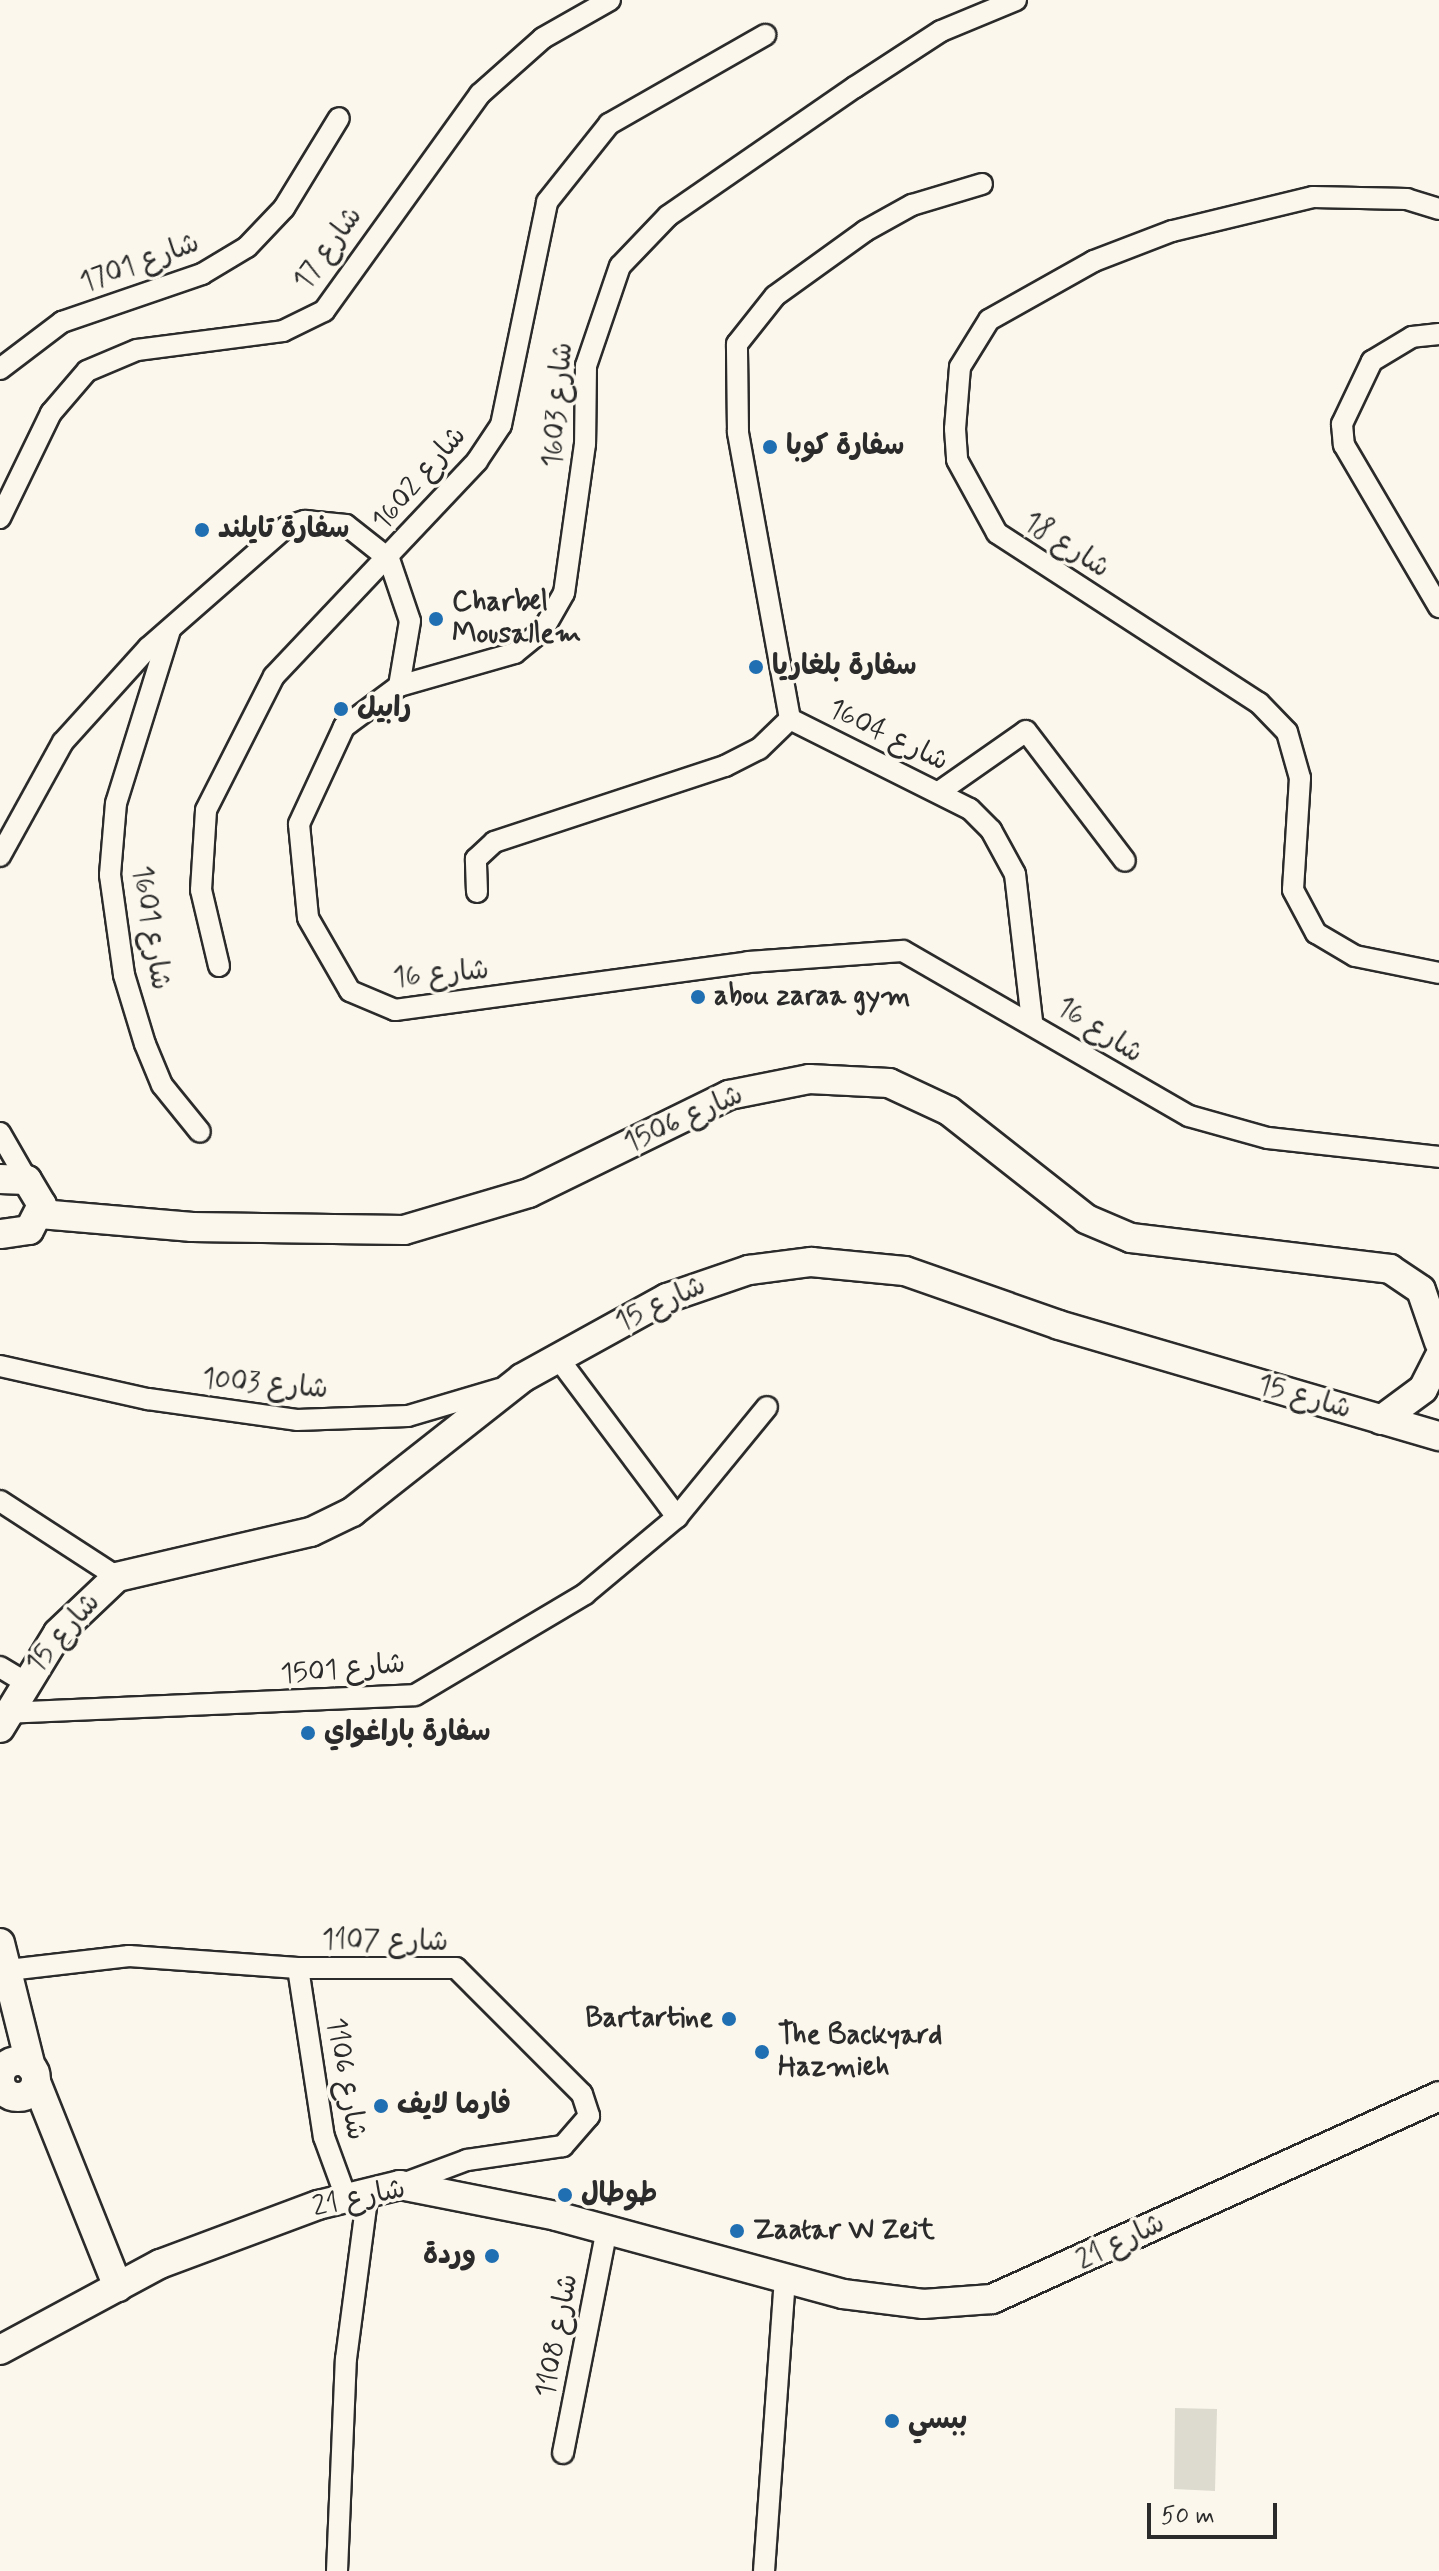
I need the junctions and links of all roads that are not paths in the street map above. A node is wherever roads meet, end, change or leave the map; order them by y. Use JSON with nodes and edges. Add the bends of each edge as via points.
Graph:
{"nodes":[{"id":1,"x":610,"y":0,"type":"edge"},
{"id":2,"x":1016,"y":0,"type":"edge"},
{"id":3,"x":765,"y":35,"type":"dead end"},
{"id":4,"x":339,"y":118,"type":"dead end"},
{"id":5,"x":982,"y":184,"type":"dead end"},
{"id":6,"x":1439,"y":209,"type":"edge"},
{"id":7,"x":1439,"y":334,"type":"edge"},
{"id":8,"x":0,"y":369,"type":"edge"},
{"id":9,"x":0,"y":518,"type":"edge"},
{"id":10,"x":389,"y":559,"type":"junction"},
{"id":11,"x":1439,"y":607,"type":"edge"},
{"id":12,"x":171,"y":626,"type":"junction"},
{"id":13,"x":399,"y":686,"type":"junction"},
{"id":14,"x":790,"y":719,"type":"junction"},
{"id":15,"x":939,"y":792,"type":"junction"},
{"id":16,"x":0,"y":856,"type":"edge"},
{"id":17,"x":1125,"y":861,"type":"dead end"},
{"id":18,"x":477,"y":892,"type":"dead end"},
{"id":19,"x":219,"y":966,"type":"dead end"},
{"id":20,"x":1439,"y":973,"type":"edge"},
{"id":21,"x":1032,"y":1022,"type":"junction"},
{"id":22,"x":200,"y":1132,"type":"dead end"},
{"id":23,"x":0,"y":1133,"type":"edge"},
{"id":24,"x":1439,"y":1157,"type":"edge"},
{"id":25,"x":13,"y":1180,"type":"edge"},
{"id":26,"x":40,"y":1214,"type":"junction"},
{"id":27,"x":0,"y":1234,"type":"edge"},
{"id":28,"x":1439,"y":1342,"type":"edge"},
{"id":29,"x":558,"y":1358,"type":"junction"},
{"id":30,"x":1439,"y":1358,"type":"edge"},
{"id":31,"x":0,"y":1366,"type":"edge"},
{"id":32,"x":522,"y":1378,"type":"junction"},
{"id":33,"x":767,"y":1407,"type":"dead end"},
{"id":34,"x":1381,"y":1420,"type":"junction"},
{"id":35,"x":1439,"y":1436,"type":"edge"},
{"id":36,"x":0,"y":1501,"type":"edge"},
{"id":37,"x":677,"y":1517,"type":"junction"},
{"id":38,"x":117,"y":1577,"type":"junction"},
{"id":39,"x":12,"y":1674,"type":"edge"},
{"id":40,"x":3,"y":1721,"type":"edge"},
{"id":41,"x":2,"y":1961,"type":"edge"},
{"id":42,"x":298,"y":1968,"type":"junction"},
{"id":43,"x":13,"y":2079,"type":"edge"},
{"id":44,"x":1439,"y":2096,"type":"edge"},
{"id":45,"x":400,"y":2185,"type":"junction"},
{"id":46,"x":357,"y":2195,"type":"junction"},
{"id":47,"x":607,"y":2229,"type":"junction"},
{"id":48,"x":104,"y":2239,"type":"junction"},
{"id":49,"x":160,"y":2264,"type":"junction"},
{"id":50,"x":785,"y":2280,"type":"junction"},
{"id":51,"x":118,"y":2287,"type":"junction"},
{"id":52,"x":0,"y":2350,"type":"edge"},
{"id":53,"x":563,"y":2453,"type":"dead end"},
{"id":54,"x":337,"y":2571,"type":"edge"},
{"id":55,"x":764,"y":2571,"type":"edge"}],
"edges":[{"from":1,"to":9,"type":"street","name":"شارع 17","via":[[543,38],[480,94],[324,311],[283,331],[137,350],[87,371],[51,413]]},
{"from":2,"to":13,"type":"street","name":"شارع 1603","via":[[929,39],[699,193],[640,242],[609,287],[592,337],[575,546],[553,615],[515,653]]},
{"from":3,"to":10,"type":"street","name":"شارع 1602","via":[[653,94],[578,155],[547,202],[531,250],[501,425]]},
{"from":4,"to":8,"type":"street","name":"شارع 1701","via":[[284,208],[247,247],[202,274],[62,322]]},
{"from":5,"to":14,"type":"street","via":[[912,205],[865,231],[775,296],[737,344],[738,432]]},
{"from":6,"to":20,"type":"street","name":"شارع 18","via":[[1407,199],[1313,197],[1172,231],[1094,261],[989,320],[960,367],[955,429],[957,460],[997,533],[1259,703],[1287,732],[1300,778],[1293,890],[1316,933],[1355,956]]},
{"from":7,"to":11,"type":"street","via":[[1412,337],[1372,361],[1342,424],[1344,445]]},
{"from":10,"to":12,"type":"street","via":[[360,531],[305,521],[272,535]]},
{"from":10,"to":13,"type":"street","via":[[410,621]]},
{"from":10,"to":19,"type":"street","name":"شارع 1602","via":[[274,676],[206,810],[201,890]]},
{"from":12,"to":16,"type":"street","via":[[63,742]]},
{"from":12,"to":22,"type":"street","name":"شارع 1601","via":[[116,803],[110,875],[124,975],[145,1044],[162,1085]]},
{"from":13,"to":21,"type":"street","name":"شارع 16","via":[[344,727],[299,824],[308,918],[337,975],[377,1007],[889,949],[923,958]]},
{"from":14,"to":15,"type":"street","name":"شارع 1604"},
{"from":14,"to":18,"type":"street","name":"شارع 1604","via":[[759,749],[725,766],[494,842],[476,859]]},
{"from":15,"to":17,"type":"street","via":[[1026,731]]},
{"from":15,"to":21,"type":"street","name":"شارع 1604","via":[[991,830],[1015,874]]},
{"from":21,"to":24,"type":"street","name":"شارع 16","via":[[1143,1093],[1229,1130]]},
{"from":23,"to":25,"type":"street"},
{"from":25,"to":26,"type":"street","via":[[39,1195]]},
{"from":26,"to":27,"type":"street","via":[[29,1230]]},
{"from":26,"to":28,"type":"street","name":"شارع 1506","via":[[192,1227],[404,1230],[529,1193],[729,1095],[809,1079],[876,1082],[949,1111],[1086,1219],[1131,1238],[1390,1269],[1421,1290]]},
{"from":29,"to":32,"type":"street","name":"شارع 15"},
{"from":29,"to":34,"type":"street","name":"شارع 15","via":[[725,1276],[829,1262],[940,1280],[1059,1325]]},
{"from":29,"to":37,"type":"street"},
{"from":30,"to":34,"type":"street","via":[[1417,1396]]},
{"from":31,"to":32,"type":"street","name":"شارع 1003","via":[[148,1399],[297,1420],[408,1416]]},
{"from":32,"to":38,"type":"street","name":"شارع 15","via":[[352,1512],[311,1532]]},
{"from":33,"to":37,"type":"street","name":"شارع 1501"},
{"from":34,"to":35,"type":"street","name":"شارع 15"},
{"from":36,"to":38,"type":"street"},
{"from":37,"to":40,"type":"street","name":"شارع 1501","via":[[585,1594],[415,1695]]},
{"from":38,"to":39,"type":"street","name":"شارع 15"},
{"from":39,"to":40,"type":"street","name":"شارع 15"},
{"from":41,"to":42,"type":"street","name":"شارع 1107","via":[[141,1956]]},
{"from":41,"to":43,"type":"street","via":[[16,2023]]},
{"from":42,"to":45,"type":"street","name":"شارع 1107","via":[[456,1968],[588,2105],[579,2134],[563,2146],[467,2160]]},
{"from":42,"to":46,"type":"street","name":"شارع 1106","via":[[324,2137]]},
{"from":43,"to":48,"type":"street","via":[[57,2130]]},
{"from":44,"to":50,"type":"street","name":"شارع 21","via":[[1017,2293],[923,2304]]},
{"from":45,"to":46,"type":"street","name":"شارع 21"},
{"from":45,"to":47,"type":"street","name":"شارع 21"},
{"from":46,"to":49,"type":"street","name":"شارع 21"},
{"from":46,"to":54,"type":"street"},
{"from":47,"to":50,"type":"street","name":"شارع 21"},
{"from":47,"to":53,"type":"street","name":"شارع 1108"},
{"from":48,"to":49,"type":"street"},
{"from":48,"to":51,"type":"street"},
{"from":49,"to":51,"type":"street","name":"شارع 21"},
{"from":50,"to":55,"type":"street"},
{"from":51,"to":52,"type":"street","name":"شارع 21"}]}
